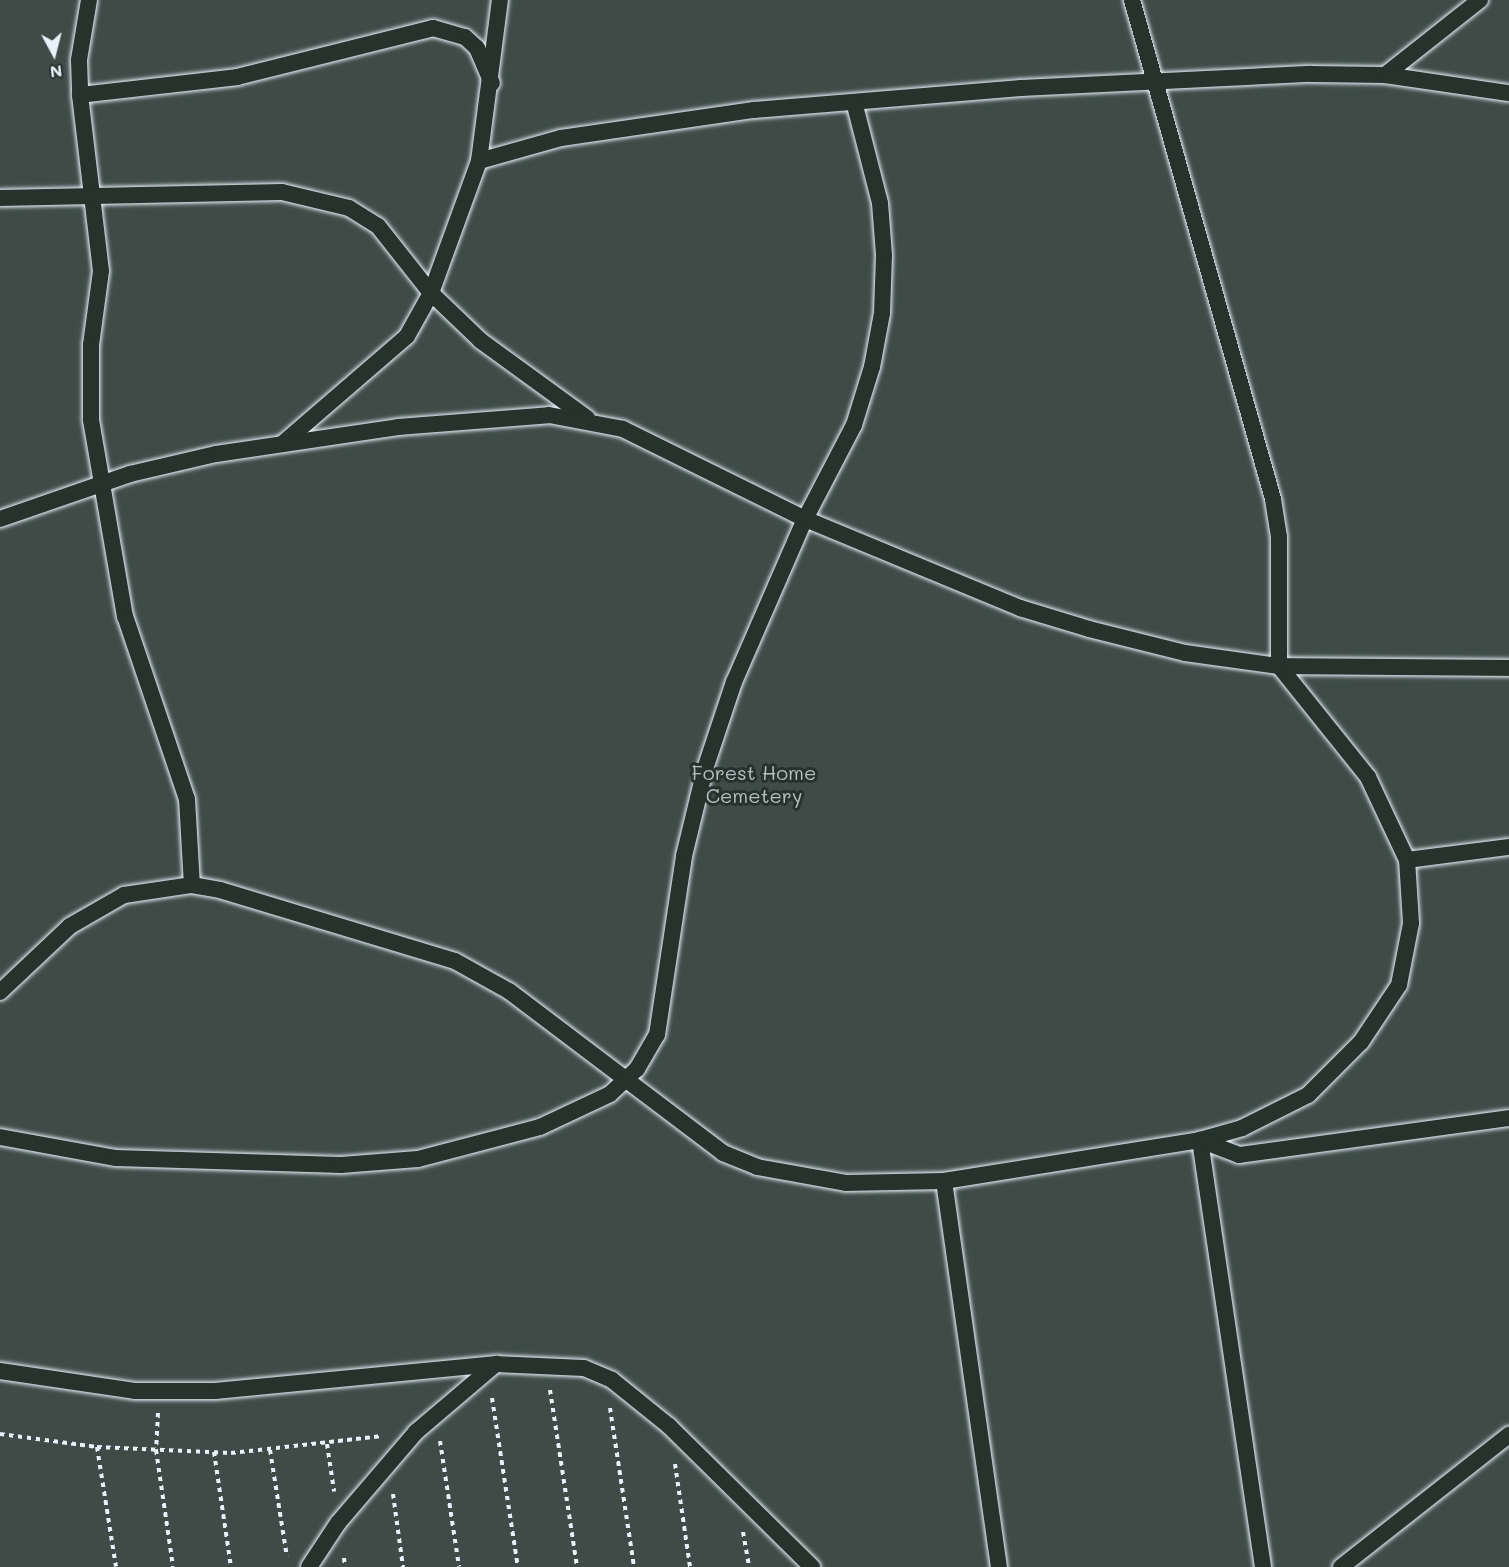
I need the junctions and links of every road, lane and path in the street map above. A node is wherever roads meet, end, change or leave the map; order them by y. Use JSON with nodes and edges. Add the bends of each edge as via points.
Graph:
{"nodes":[{"id":1,"x":89,"y":0,"type":"edge"},
{"id":2,"x":500,"y":0,"type":"edge"},
{"id":3,"x":1132,"y":0,"type":"edge"},
{"id":4,"x":1480,"y":0,"type":"edge"},
{"id":5,"x":1385,"y":75,"type":"junction"},
{"id":6,"x":1153,"y":80,"type":"junction"},
{"id":7,"x":492,"y":84,"type":"junction"},
{"id":8,"x":1509,"y":93,"type":"edge"},
{"id":9,"x":80,"y":95,"type":"junction"},
{"id":10,"x":854,"y":102,"type":"junction"},
{"id":11,"x":479,"y":161,"type":"junction"},
{"id":12,"x":94,"y":196,"type":"junction"},
{"id":13,"x":0,"y":198,"type":"edge"},
{"id":14,"x":431,"y":293,"type":"junction"},
{"id":15,"x":588,"y":419,"type":"junction"},
{"id":16,"x":282,"y":445,"type":"junction"},
{"id":17,"x":102,"y":483,"type":"junction"},
{"id":18,"x":0,"y":519,"type":"edge"},
{"id":19,"x":805,"y":519,"type":"junction"},
{"id":20,"x":1279,"y":666,"type":"junction"},
{"id":21,"x":1509,"y":668,"type":"edge"},
{"id":22,"x":1509,"y":847,"type":"edge"},
{"id":23,"x":1407,"y":860,"type":"junction"},
{"id":24,"x":192,"y":885,"type":"junction"},
{"id":25,"x":0,"y":992,"type":"edge"},
{"id":26,"x":626,"y":1081,"type":"junction"},
{"id":27,"x":1509,"y":1118,"type":"edge"},
{"id":28,"x":0,"y":1137,"type":"edge"},
{"id":29,"x":1200,"y":1140,"type":"junction"},
{"id":30,"x":944,"y":1180,"type":"junction"},
{"id":31,"x":546,"y":1362,"type":"junction"},
{"id":32,"x":493,"y":1367,"type":"junction"},
{"id":33,"x":0,"y":1371,"type":"edge"},
{"id":34,"x":605,"y":1377,"type":"junction"},
{"id":35,"x":159,"y":1391,"type":"junction"},
{"id":36,"x":436,"y":1411,"type":"junction"},
{"id":37,"x":669,"y":1426,"type":"junction"},
{"id":38,"x":416,"y":1432,"type":"junction"},
{"id":39,"x":0,"y":1434,"type":"edge"},
{"id":40,"x":1509,"y":1435,"type":"edge"},
{"id":41,"x":97,"y":1447,"type":"junction"},
{"id":42,"x":156,"y":1450,"type":"junction"},
{"id":43,"x":270,"y":1450,"type":"junction"},
{"id":44,"x":214,"y":1452,"type":"junction"},
{"id":45,"x":388,"y":1462,"type":"junction"},
{"id":46,"x":116,"y":1567,"type":"edge"},
{"id":47,"x":173,"y":1567,"type":"edge"},
{"id":48,"x":231,"y":1567,"type":"edge"},
{"id":49,"x":288,"y":1567,"type":"edge"},
{"id":50,"x":309,"y":1567,"type":"edge"},
{"id":51,"x":404,"y":1567,"type":"edge"},
{"id":52,"x":459,"y":1567,"type":"edge"},
{"id":53,"x":518,"y":1567,"type":"edge"},
{"id":54,"x":577,"y":1567,"type":"edge"},
{"id":55,"x":634,"y":1567,"type":"edge"},
{"id":56,"x":690,"y":1567,"type":"edge"},
{"id":57,"x":812,"y":1567,"type":"edge"},
{"id":58,"x":999,"y":1567,"type":"edge"},
{"id":59,"x":1263,"y":1567,"type":"edge"},
{"id":60,"x":1341,"y":1567,"type":"edge"}],
"edges":[{"from":1,"to":9,"type":"lane","via":[[79,60]]},
{"from":2,"to":7,"type":"lane"},
{"from":3,"to":6,"type":"lane"},
{"from":4,"to":5,"type":"lane"},
{"from":5,"to":6,"type":"lane"},
{"from":5,"to":8,"type":"lane"},
{"from":6,"to":10,"type":"lane"},
{"from":6,"to":20,"type":"lane","via":[[1273,499],[1279,537]]},
{"from":7,"to":9,"type":"lane","via":[[477,48],[465,37],[433,28],[237,77]]},
{"from":7,"to":11,"type":"lane"},
{"from":9,"to":12,"type":"lane"},
{"from":10,"to":11,"type":"lane","via":[[561,138]]},
{"from":10,"to":19,"type":"lane","via":[[880,203],[882,313],[854,425]]},
{"from":11,"to":14,"type":"lane"},
{"from":12,"to":13,"type":"lane"},
{"from":12,"to":14,"type":"lane","via":[[282,192],[321,197],[378,226]]},
{"from":12,"to":17,"type":"lane","via":[[101,271],[91,345],[91,420]]},
{"from":14,"to":15,"type":"lane","via":[[481,341]]},
{"from":14,"to":16,"type":"lane","via":[[395,348]]},
{"from":15,"to":16,"type":"lane","via":[[508,416]]},
{"from":15,"to":19,"type":"lane","via":[[654,441]]},
{"from":16,"to":17,"type":"lane","via":[[216,454]]},
{"from":17,"to":18,"type":"lane"},
{"from":17,"to":24,"type":"lane","via":[[125,616],[187,800]]},
{"from":19,"to":20,"type":"lane","via":[[1020,608],[1185,653]]},
{"from":19,"to":26,"type":"lane","via":[[734,682],[705,769],[684,856],[657,1035]]},
{"from":20,"to":21,"type":"lane"},
{"from":20,"to":23,"type":"lane","via":[[1368,777]]},
{"from":22,"to":23,"type":"lane"},
{"from":23,"to":29,"type":"lane","via":[[1413,894],[1408,953],[1383,1013],[1308,1095],[1242,1128]]},
{"from":24,"to":25,"type":"lane","via":[[135,892],[96,909]]},
{"from":24,"to":26,"type":"lane","via":[[455,961],[509,991]]},
{"from":26,"to":28,"type":"lane","via":[[540,1127],[418,1159],[341,1165],[116,1158]]},
{"from":26,"to":30,"type":"lane","via":[[694,1136],[757,1167],[846,1183]]},
{"from":27,"to":29,"type":"lane","via":[[1239,1155]]},
{"from":29,"to":30,"type":"lane"},
{"from":29,"to":59,"type":"lane"},
{"from":30,"to":58,"type":"lane"},
{"from":31,"to":32,"type":"lane"},
{"from":31,"to":34,"type":"lane"},
{"from":31,"to":54,"type":"path"},
{"from":32,"to":35,"type":"lane","via":[[286,1388]]},
{"from":32,"to":36,"type":"lane"},
{"from":32,"to":53,"type":"path"},
{"from":33,"to":35,"type":"lane","via":[[42,1381]]},
{"from":34,"to":37,"type":"lane"},
{"from":34,"to":55,"type":"path"},
{"from":35,"to":42,"type":"path"},
{"from":36,"to":38,"type":"lane"},
{"from":36,"to":52,"type":"path"},
{"from":37,"to":56,"type":"path"},
{"from":37,"to":57,"type":"lane"},
{"from":38,"to":43,"type":"path"},
{"from":38,"to":45,"type":"lane"},
{"from":39,"to":41,"type":"path"},
{"from":40,"to":60,"type":"lane"},
{"from":41,"to":42,"type":"path"},
{"from":41,"to":46,"type":"path"},
{"from":42,"to":44,"type":"path"},
{"from":42,"to":47,"type":"path"},
{"from":43,"to":44,"type":"path"},
{"from":43,"to":49,"type":"path"},
{"from":44,"to":48,"type":"path"},
{"from":45,"to":50,"type":"lane"},
{"from":45,"to":51,"type":"path"}]}
